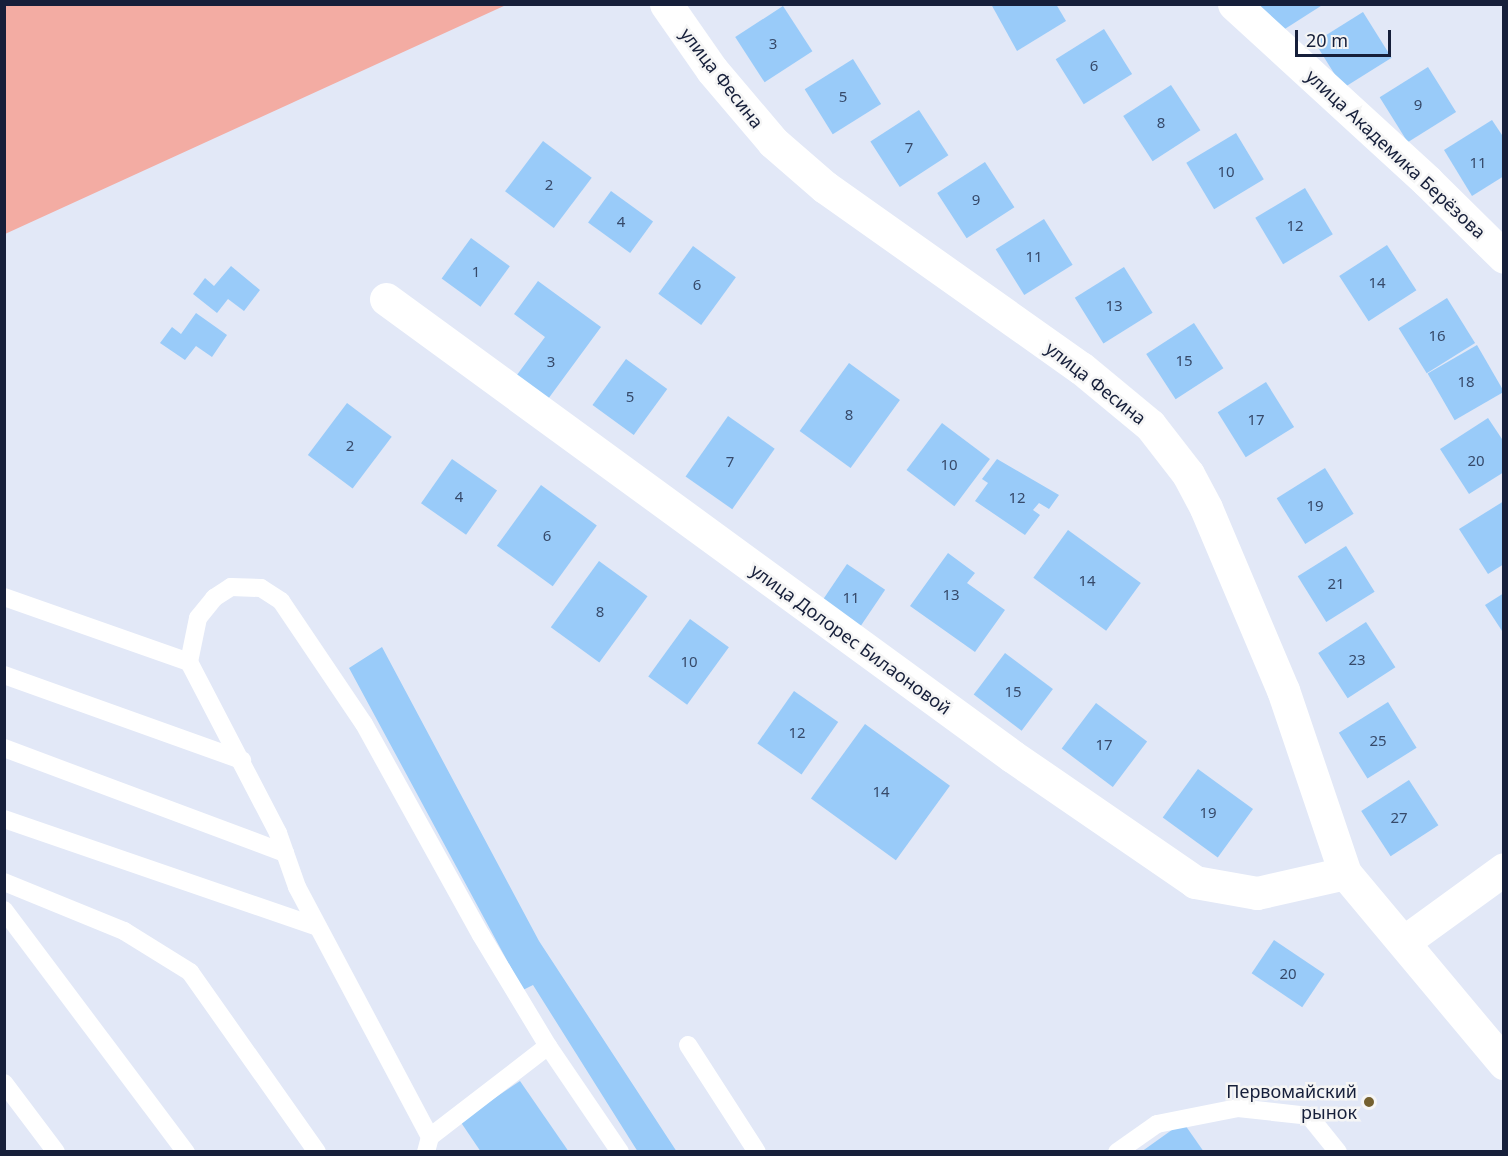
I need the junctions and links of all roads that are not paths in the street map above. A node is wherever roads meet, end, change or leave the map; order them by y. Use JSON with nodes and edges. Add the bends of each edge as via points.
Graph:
{"nodes":[{"id":1,"x":666,"y":4,"type":"edge"},
{"id":2,"x":1234,"y":4,"type":"edge"},
{"id":3,"x":1503,"y":257,"type":"edge"},
{"id":4,"x":386,"y":300,"type":"dead end"},
{"id":5,"x":4,"y":597,"type":"edge"},
{"id":6,"x":189,"y":662,"type":"junction"},
{"id":7,"x":4,"y":675,"type":"edge"},
{"id":8,"x":4,"y":748,"type":"edge"},
{"id":9,"x":242,"y":760,"type":"junction"},
{"id":10,"x":4,"y":819,"type":"edge"},
{"id":11,"x":285,"y":853,"type":"junction"},
{"id":12,"x":1503,"y":869,"type":"edge"},
{"id":13,"x":1345,"y":873,"type":"junction"},
{"id":14,"x":4,"y":882,"type":"edge"},
{"id":15,"x":4,"y":910,"type":"edge"},
{"id":16,"x":318,"y":927,"type":"junction"},
{"id":17,"x":1405,"y":941,"type":"junction"},
{"id":18,"x":688,"y":1045,"type":"dead end"},
{"id":19,"x":548,"y":1046,"type":"junction"},
{"id":20,"x":1503,"y":1063,"type":"edge"},
{"id":21,"x":4,"y":1083,"type":"edge"},
{"id":22,"x":428,"y":1144,"type":"edge"},
{"id":23,"x":56,"y":1152,"type":"edge"},
{"id":24,"x":186,"y":1152,"type":"edge"},
{"id":25,"x":317,"y":1152,"type":"edge"},
{"id":26,"x":621,"y":1152,"type":"edge"},
{"id":27,"x":757,"y":1152,"type":"edge"},
{"id":28,"x":1117,"y":1152,"type":"edge"},
{"id":29,"x":1338,"y":1152,"type":"edge"}],
"edges":[{"from":1,"to":13,"type":"street","name":"улица Фесина","via":[[712,70],[781,150],[825,188],[1081,368],[1150,424],[1188,474],[1206,508],[1282,690]]},
{"from":2,"to":3,"type":"street","name":"улица Академика Берёзова","via":[[1427,181]]},
{"from":4,"to":13,"type":"street","name":"улица Долорес Билаоновой","via":[[1012,756],[1195,882],[1257,893]]},
{"from":5,"to":6,"type":"lane"},
{"from":6,"to":9,"type":"lane"},
{"from":6,"to":19,"type":"lane","via":[[198,618],[214,598],[231,586],[261,588],[281,601],[364,724],[481,935]]},
{"from":7,"to":9,"type":"lane"},
{"from":8,"to":11,"type":"lane"},
{"from":9,"to":11,"type":"lane"},
{"from":10,"to":16,"type":"lane"},
{"from":11,"to":16,"type":"lane"},
{"from":12,"to":17,"type":"street"},
{"from":13,"to":17,"type":"street","name":"улица Фесина"},
{"from":14,"to":25,"type":"lane","via":[[124,931],[189,972]]},
{"from":15,"to":24,"type":"lane"},
{"from":16,"to":22,"type":"lane"},
{"from":17,"to":20,"type":"street","name":"улица Фесина"},
{"from":18,"to":27,"type":"lane"},
{"from":19,"to":22,"type":"lane"},
{"from":19,"to":26,"type":"lane"},
{"from":21,"to":23,"type":"lane"},
{"from":28,"to":29,"type":"lane","via":[[1157,1124],[1238,1108],[1309,1116]]}]}
